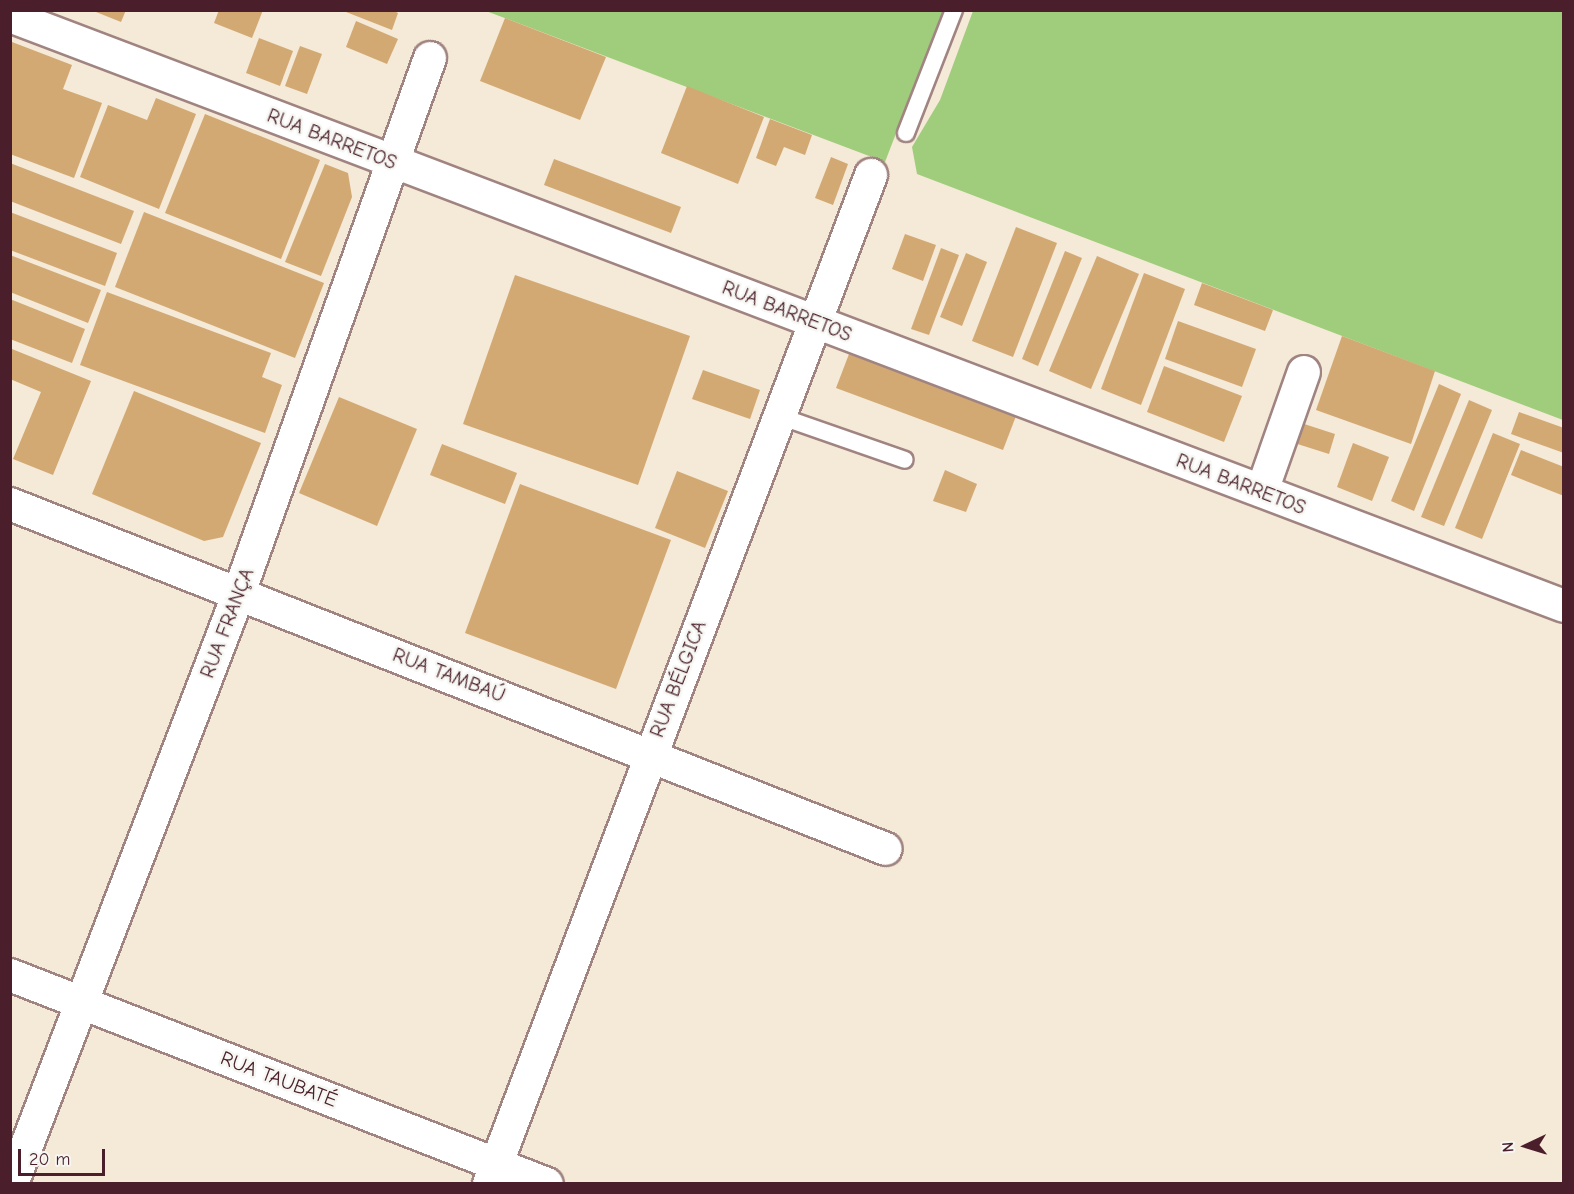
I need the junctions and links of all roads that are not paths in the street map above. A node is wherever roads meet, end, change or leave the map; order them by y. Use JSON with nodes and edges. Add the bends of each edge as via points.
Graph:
{"nodes":[{"id":1,"x":954,"y":10,"type":"edge"},
{"id":2,"x":10,"y":16,"type":"edge"},
{"id":3,"x":430,"y":58,"type":"dead end"},
{"id":4,"x":906,"y":133,"type":"dead end"},
{"id":5,"x":394,"y":163,"type":"junction"},
{"id":6,"x":871,"y":175,"type":"dead end"},
{"id":7,"x":815,"y":322,"type":"junction"},
{"id":8,"x":1304,"y":372,"type":"dead end"},
{"id":9,"x":780,"y":416,"type":"junction"},
{"id":10,"x":905,"y":460,"type":"dead end"},
{"id":11,"x":1262,"y":491,"type":"junction"},
{"id":12,"x":10,"y":504,"type":"edge"},
{"id":13,"x":239,"y":593,"type":"junction"},
{"id":14,"x":1563,"y":606,"type":"edge"},
{"id":15,"x":650,"y":753,"type":"junction"},
{"id":16,"x":886,"y":849,"type":"dead end"},
{"id":17,"x":10,"y":975,"type":"edge"},
{"id":18,"x":79,"y":1002,"type":"junction"},
{"id":19,"x":493,"y":1173,"type":"edge"},
{"id":20,"x":12,"y":1184,"type":"edge"},
{"id":21,"x":547,"y":1184,"type":"edge"}],
"edges":[{"from":1,"to":4,"type":"lane"},
{"from":2,"to":5,"type":"street","name":"RUA BARRETOS"},
{"from":3,"to":5,"type":"street","name":"RUA FRANÇA"},
{"from":5,"to":7,"type":"street","name":"RUA BARRETOS"},
{"from":5,"to":13,"type":"street","name":"RUA FRANÇA"},
{"from":6,"to":7,"type":"street","name":"RUA BÉLGICA"},
{"from":7,"to":9,"type":"street","name":"RUA BÉLGICA"},
{"from":7,"to":11,"type":"street","name":"RUA BARRETOS"},
{"from":8,"to":11,"type":"street"},
{"from":9,"to":10,"type":"lane"},
{"from":9,"to":15,"type":"street","name":"RUA BÉLGICA"},
{"from":11,"to":14,"type":"street","name":"RUA BARRETOS"},
{"from":12,"to":13,"type":"street","name":"RUA TAMBAÚ"},
{"from":13,"to":15,"type":"street","name":"RUA TAMBAÚ"},
{"from":13,"to":18,"type":"street","name":"RUA FRANÇA"},
{"from":15,"to":16,"type":"street","name":"RUA TAMBAÚ"},
{"from":15,"to":19,"type":"street","name":"RUA BÉLGICA"},
{"from":17,"to":18,"type":"street","name":"RUA TAUBATÉ"},
{"from":18,"to":19,"type":"street","name":"RUA TAUBATÉ"},
{"from":18,"to":20,"type":"street","name":"RUA FRANÇA"},
{"from":19,"to":21,"type":"street","name":"RUA TAUBATÉ"}]}
